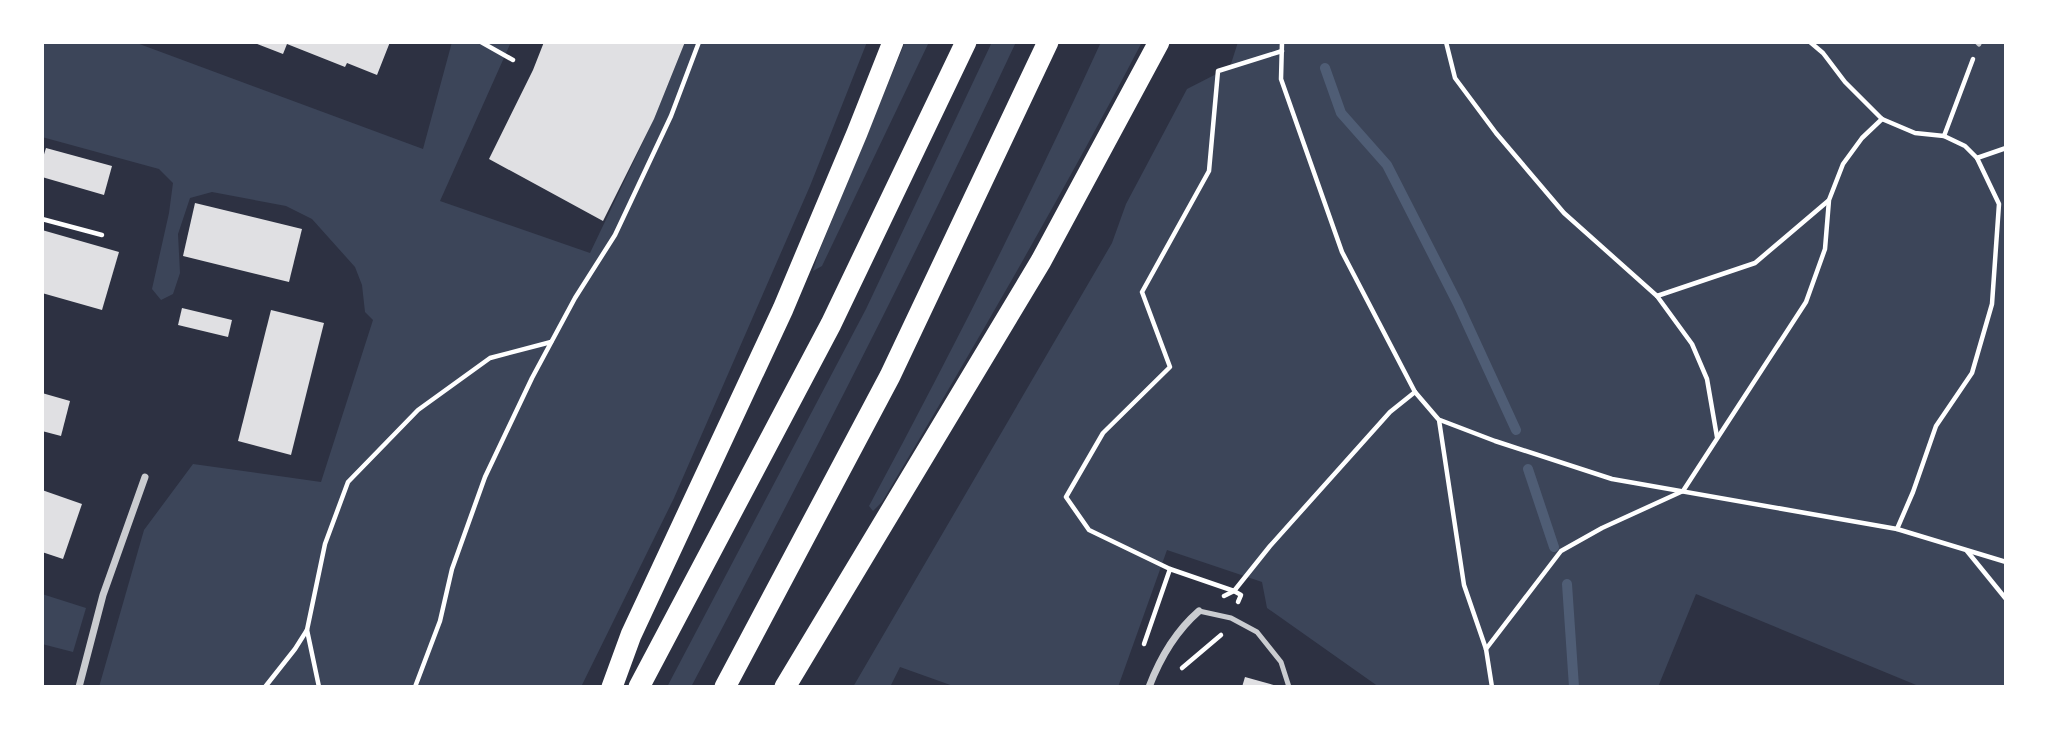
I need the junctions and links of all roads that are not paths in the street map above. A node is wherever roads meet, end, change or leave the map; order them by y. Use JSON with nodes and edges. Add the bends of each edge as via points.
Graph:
{"nodes":[{"id":1,"x":893,"y":42,"type":"edge"},
{"id":2,"x":966,"y":42,"type":"edge"},
{"id":3,"x":1048,"y":42,"type":"edge"},
{"id":4,"x":1159,"y":42,"type":"edge"},
{"id":5,"x":145,"y":477,"type":"dead end"},
{"id":6,"x":1199,"y":611,"type":"joint"},
{"id":7,"x":79,"y":687,"type":"edge"},
{"id":8,"x":612,"y":687,"type":"edge"},
{"id":9,"x":639,"y":687,"type":"edge"},
{"id":10,"x":725,"y":687,"type":"edge"},
{"id":11,"x":785,"y":687,"type":"edge"},
{"id":12,"x":1149,"y":687,"type":"edge"},
{"id":13,"x":1289,"y":687,"type":"edge"}],
"edges":[{"from":1,"to":8,"type":"highway","via":[[783,309],[631,635]]},
{"from":2,"to":9,"type":"highway","via":[[831,324]]},
{"from":3,"to":10,"type":"highway","via":[[890,376]]},
{"from":4,"to":11,"type":"highway","via":[[1041,261]]},
{"from":5,"to":7,"type":"street","via":[[103,595]]},
{"from":6,"to":12,"type":"street","via":[[1168,646]]},
{"from":6,"to":13,"type":"lane","via":[[1231,618],[1257,632],[1281,662]]}]}
